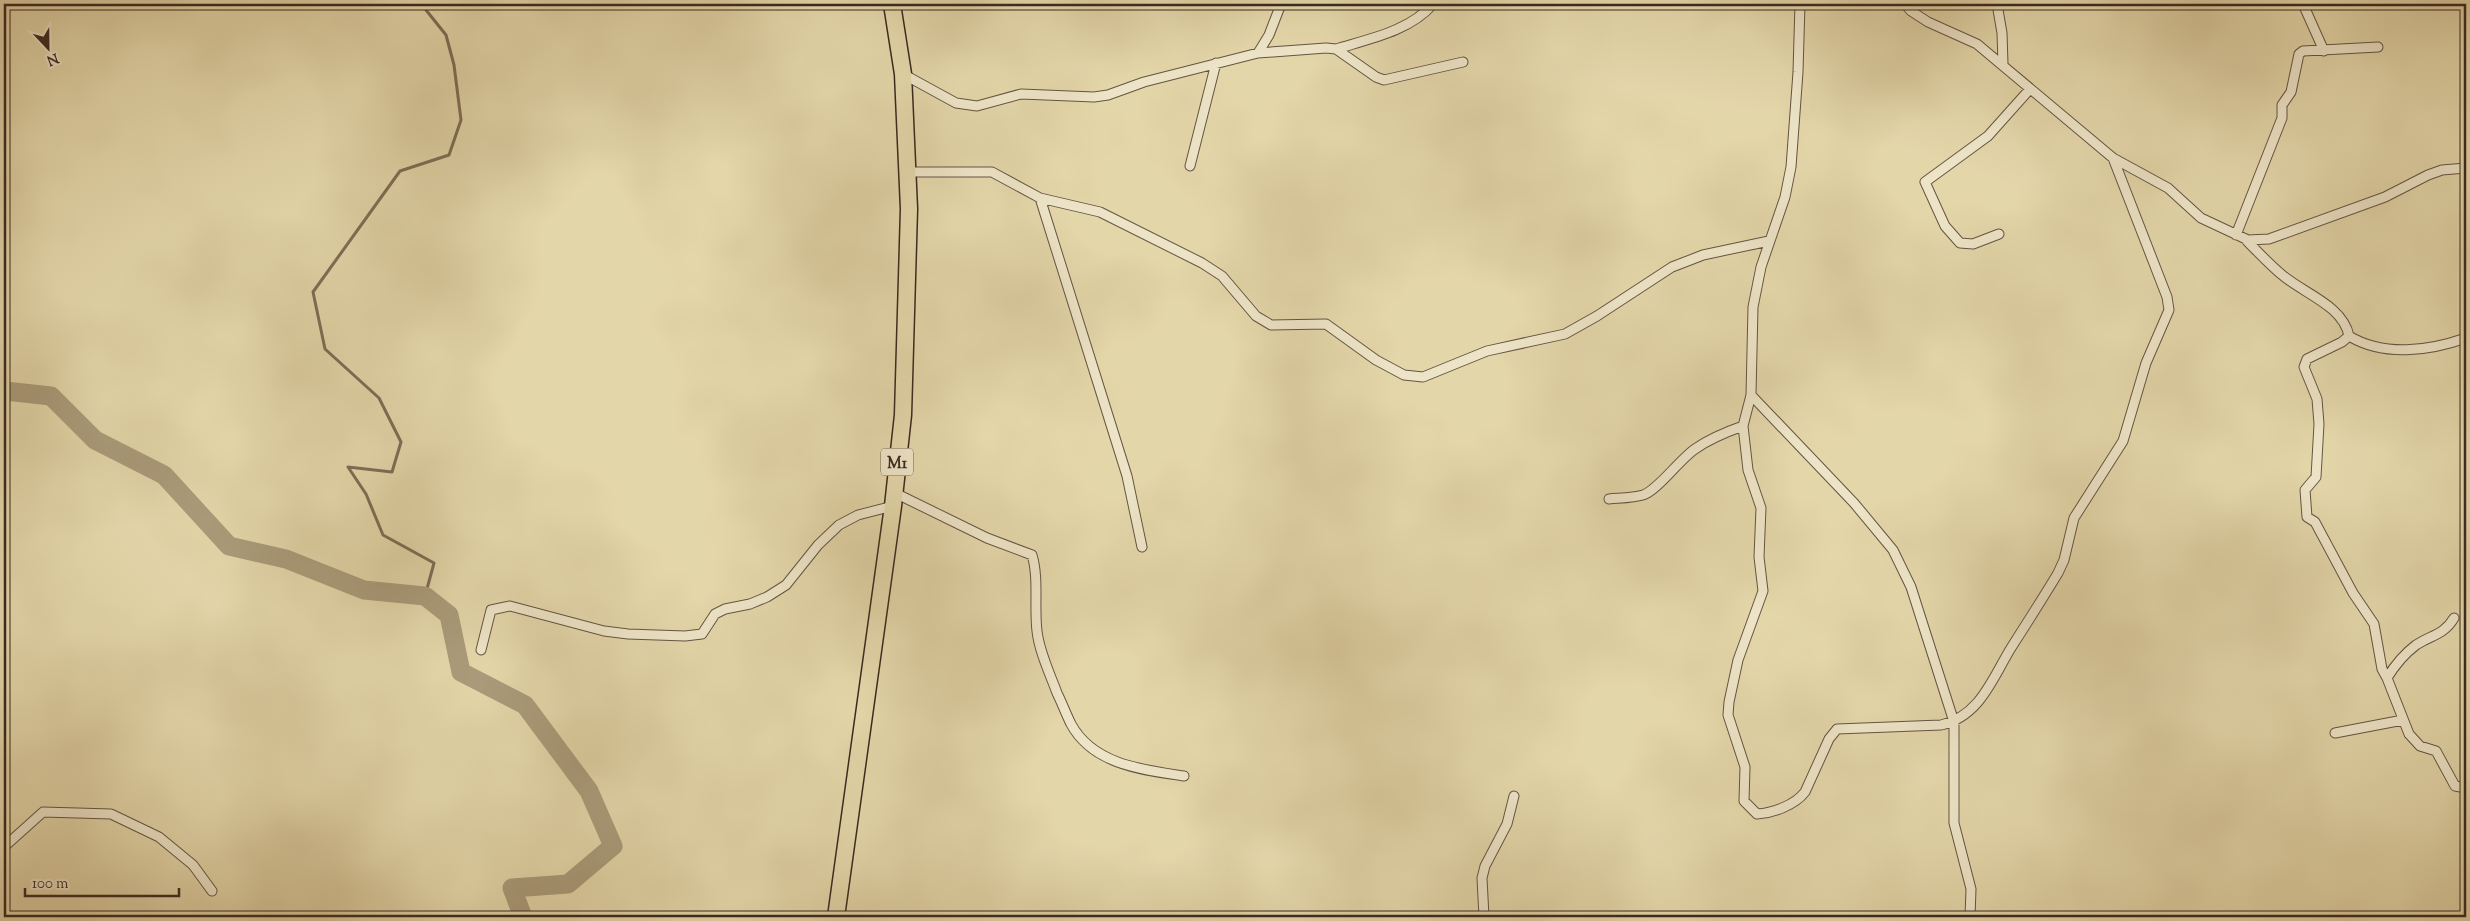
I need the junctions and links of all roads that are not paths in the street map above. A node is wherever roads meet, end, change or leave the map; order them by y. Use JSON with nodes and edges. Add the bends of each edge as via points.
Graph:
{"nodes":[{"id":1,"x":892,"y":4,"type":"edge"},
{"id":2,"x":1281,"y":4,"type":"edge"},
{"id":3,"x":1433,"y":4,"type":"edge"},
{"id":4,"x":1800,"y":4,"type":"edge"},
{"id":5,"x":1905,"y":4,"type":"edge"},
{"id":6,"x":1997,"y":4,"type":"edge"},
{"id":7,"x":2303,"y":4,"type":"edge"},
{"id":8,"x":2378,"y":47,"type":"dead end"},
{"id":9,"x":1336,"y":49,"type":"junction"},
{"id":10,"x":2324,"y":51,"type":"junction"},
{"id":11,"x":1258,"y":54,"type":"junction"},
{"id":12,"x":1463,"y":62,"type":"dead end"},
{"id":13,"x":1216,"y":63,"type":"junction"},
{"id":14,"x":2003,"y":64,"type":"junction"},
{"id":15,"x":903,"y":74,"type":"junction"},
{"id":16,"x":2030,"y":89,"type":"junction"},
{"id":17,"x":2113,"y":158,"type":"junction"},
{"id":18,"x":1190,"y":166,"type":"dead end"},
{"id":19,"x":2466,"y":168,"type":"edge"},
{"id":20,"x":908,"y":172,"type":"junction"},
{"id":21,"x":1040,"y":198,"type":"junction"},
{"id":22,"x":1999,"y":234,"type":"dead end"},
{"id":23,"x":2236,"y":235,"type":"junction"},
{"id":24,"x":2246,"y":240,"type":"junction"},
{"id":25,"x":1769,"y":241,"type":"junction"},
{"id":26,"x":2349,"y":336,"type":"junction"},
{"id":27,"x":2466,"y":338,"type":"edge"},
{"id":28,"x":1751,"y":395,"type":"junction"},
{"id":29,"x":1743,"y":426,"type":"junction"},
{"id":30,"x":893,"y":499,"type":"junction"},
{"id":31,"x":1609,"y":499,"type":"dead end"},
{"id":32,"x":1142,"y":547,"type":"dead end"},
{"id":33,"x":2454,"y":618,"type":"dead end"},
{"id":34,"x":481,"y":650,"type":"dead end"},
{"id":35,"x":2388,"y":678,"type":"junction"},
{"id":36,"x":2403,"y":720,"type":"junction"},
{"id":37,"x":1954,"y":722,"type":"junction"},
{"id":38,"x":2335,"y":733,"type":"dead end"},
{"id":39,"x":1184,"y":776,"type":"dead end"},
{"id":40,"x":2466,"y":788,"type":"edge"},
{"id":41,"x":1514,"y":796,"type":"dead end"},
{"id":42,"x":4,"y":847,"type":"edge"},
{"id":43,"x":212,"y":891,"type":"dead end"},
{"id":44,"x":836,"y":917,"type":"edge"},
{"id":45,"x":1484,"y":917,"type":"edge"},
{"id":46,"x":1970,"y":917,"type":"edge"}],
"edges":[{"from":1,"to":15,"type":"highway","number":"M1"},
{"from":2,"to":11,"type":"street"},
{"from":3,"to":9,"type":"street","via":[[1422,16],[1399,27]]},
{"from":4,"to":25,"type":"street","via":[[1791,167]]},
{"from":5,"to":14,"type":"street","via":[[1928,22],[1978,44]]},
{"from":6,"to":14,"type":"street"},
{"from":7,"to":10,"type":"street"},
{"from":8,"to":10,"type":"street"},
{"from":9,"to":11,"type":"street"},
{"from":9,"to":12,"type":"street","via":[[1384,80]]},
{"from":10,"to":23,"type":"street","via":[[2299,54],[2291,92],[2282,105],[2282,118]]},
{"from":11,"to":13,"type":"street"},
{"from":13,"to":15,"type":"street","via":[[1108,95],[1021,94],[977,106],[956,103]]},
{"from":13,"to":18,"type":"street"},
{"from":14,"to":16,"type":"street"},
{"from":15,"to":20,"type":"highway","number":"M1"},
{"from":16,"to":17,"type":"street"},
{"from":16,"to":22,"type":"street","via":[[1988,136],[1925,182],[1945,226],[1960,243],[1973,244]]},
{"from":17,"to":23,"type":"street","via":[[2168,188],[2193,213]]},
{"from":17,"to":37,"type":"street","via":[[2167,297],[2169,310],[2146,363],[2122,441],[2074,518],[2058,573],[1989,690]]},
{"from":19,"to":24,"type":"street","via":[[2428,175],[2386,197],[2269,240]]},
{"from":20,"to":21,"type":"street","via":[[992,172]]},
{"from":20,"to":30,"type":"highway","number":"M1","via":[[902,415]]},
{"from":21,"to":25,"type":"street","via":[[1100,212],[1202,263],[1222,276],[1256,316],[1270,325],[1326,324],[1376,360],[1404,375],[1423,377],[1486,351],[1564,334],[1672,267],[1703,255]]},
{"from":21,"to":32,"type":"street","via":[[1127,476]]},
{"from":23,"to":24,"type":"street"},
{"from":24,"to":26,"type":"street","via":[[2282,275],[2330,308],[2347,326]]},
{"from":25,"to":28,"type":"street","via":[[1753,307]]},
{"from":26,"to":27,"type":"street","via":[[2364,345],[2388,349],[2445,345]]},
{"from":26,"to":35,"type":"street","via":[[2307,359],[2304,367],[2317,399],[2319,424],[2316,477],[2305,490],[2305,507],[2307,517],[2315,522],[2353,593],[2374,624],[2382,669]]},
{"from":28,"to":29,"type":"street"},
{"from":28,"to":37,"type":"street","via":[[1854,503],[1893,550],[1911,586]]},
{"from":29,"to":31,"type":"street","via":[[1694,449],[1644,494]]},
{"from":29,"to":37,"type":"street","via":[[1748,470],[1761,508],[1759,557],[1763,592],[1738,660],[1728,715],[1745,767],[1744,801],[1748,807],[1757,814],[1768,813],[1800,799],[1837,729]]},
{"from":30,"to":34,"type":"street","via":[[839,525],[786,585],[767,597],[716,614],[702,634],[604,632],[510,606],[491,610]]},
{"from":30,"to":39,"type":"street","via":[[1032,555],[1037,634],[1072,726],[1093,750],[1130,768]]},
{"from":30,"to":44,"type":"highway","number":"M1"},
{"from":33,"to":35,"type":"street","via":[[2448,628],[2397,662]]},
{"from":35,"to":36,"type":"street"},
{"from":36,"to":38,"type":"street"},
{"from":36,"to":40,"type":"street","via":[[2413,740],[2440,756],[2455,786]]},
{"from":37,"to":46,"type":"street","via":[[1954,823],[1969,876]]},
{"from":41,"to":45,"type":"street","via":[[1507,824],[1482,878]]},
{"from":42,"to":43,"type":"street","via":[[44,812],[110,814],[158,837],[193,865]]}]}
